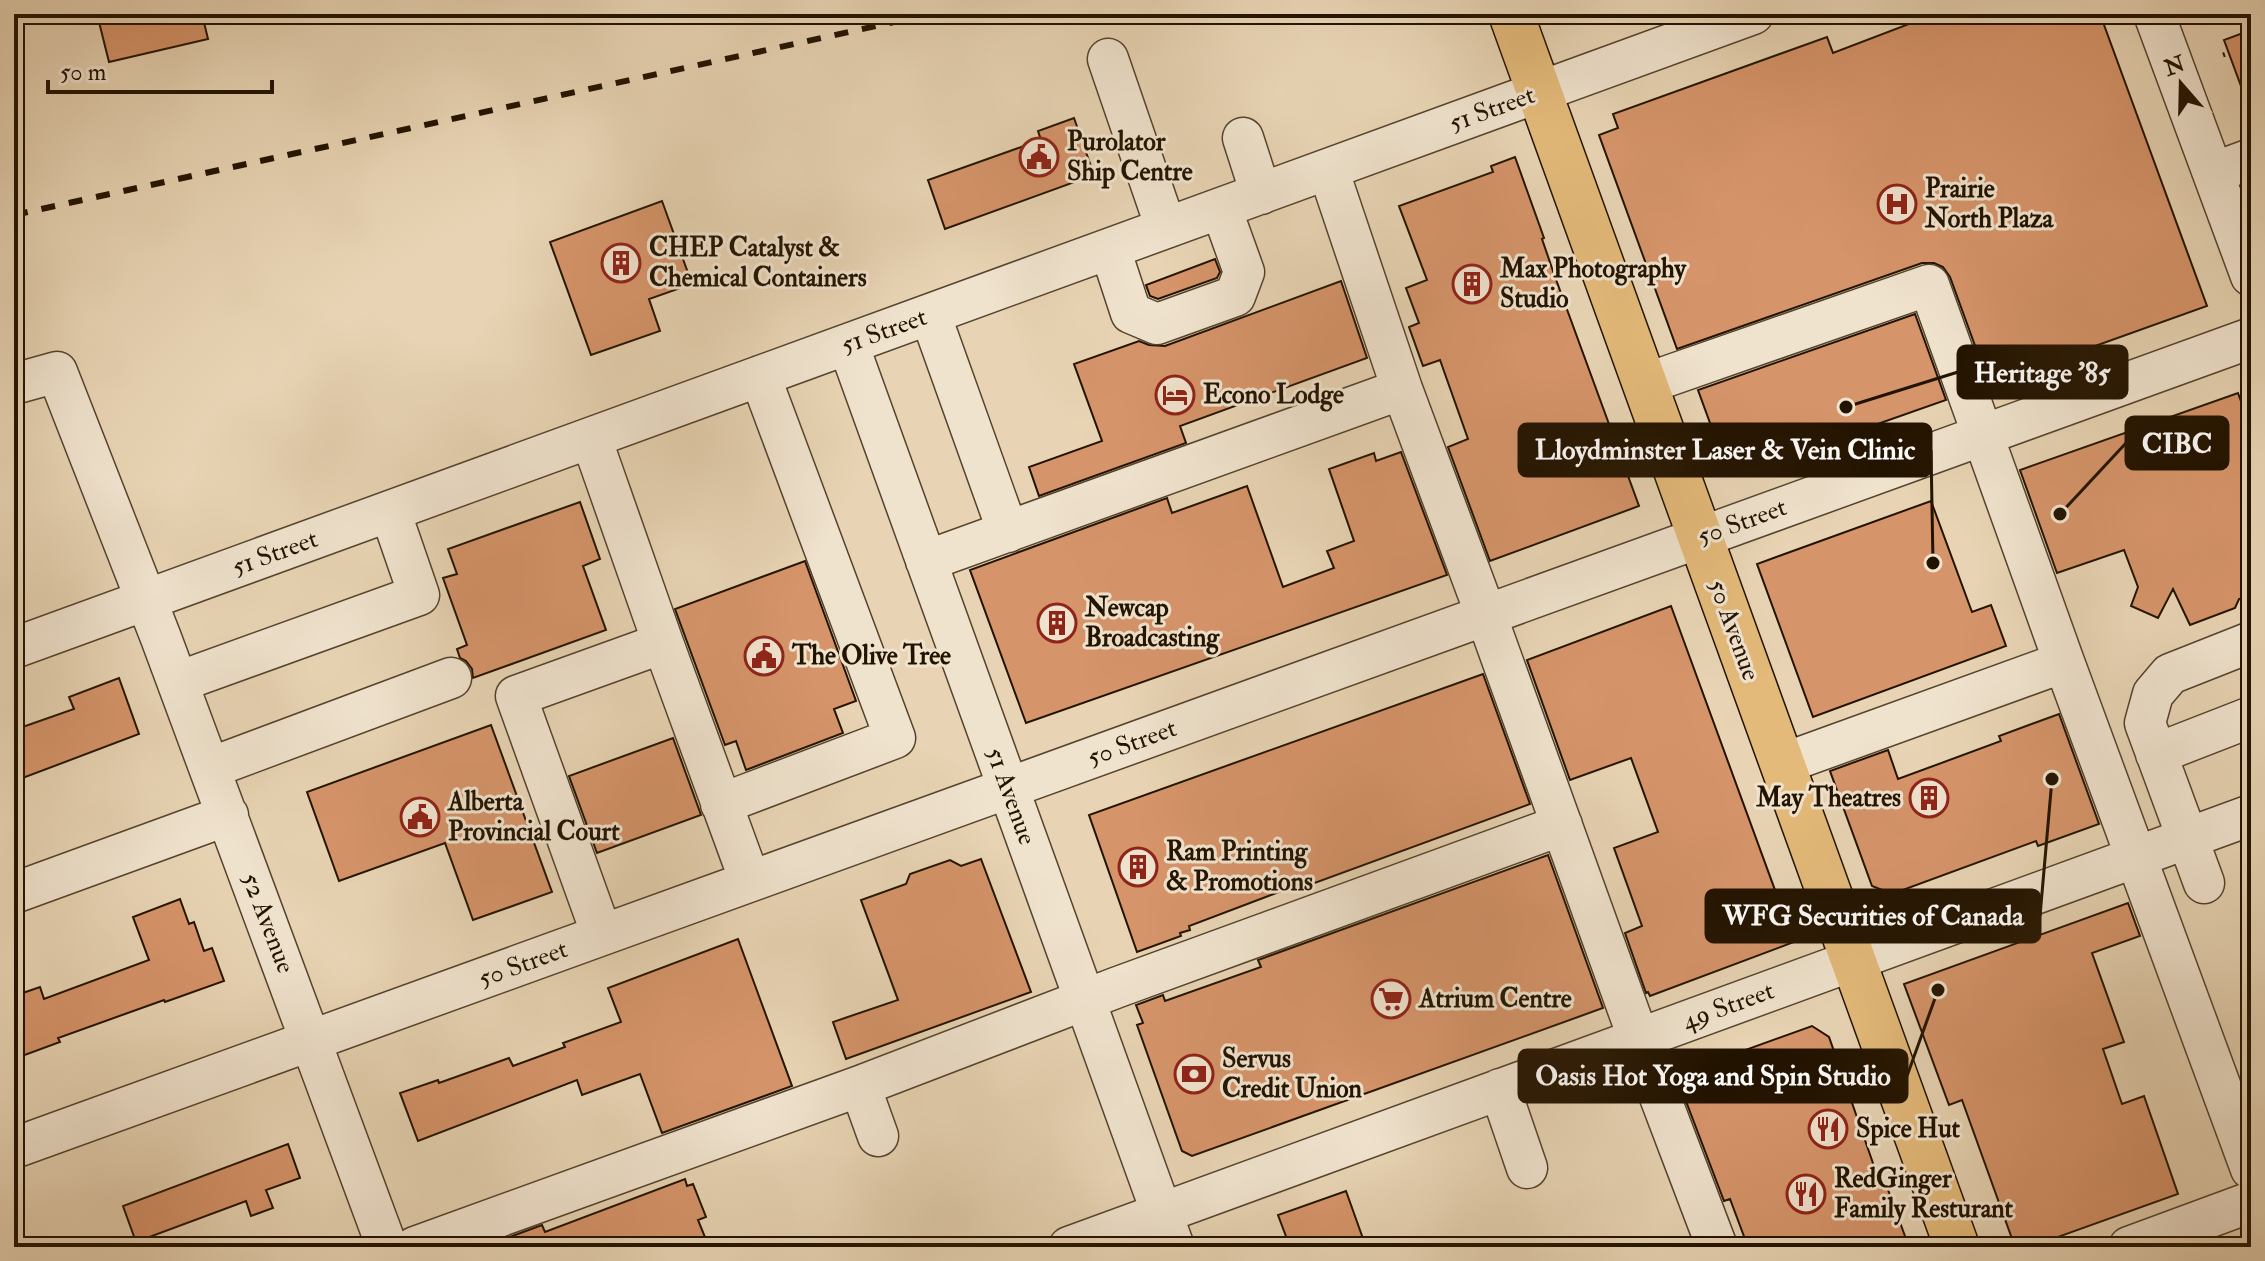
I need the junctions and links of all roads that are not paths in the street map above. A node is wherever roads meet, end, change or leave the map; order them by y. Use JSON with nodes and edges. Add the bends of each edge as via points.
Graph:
{"nodes":[{"id":1,"x":1511,"y":14,"type":"edge"},
{"id":2,"x":1753,"y":14,"type":"edge"},
{"id":3,"x":2154,"y":14,"type":"edge"},
{"id":4,"x":1108,"y":59,"type":"dead end"},
{"id":5,"x":1539,"y":92,"type":"junction"},
{"id":6,"x":1243,"y":138,"type":"dead end"},
{"id":7,"x":2251,"y":159,"type":"edge"},
{"id":8,"x":1328,"y":169,"type":"junction"},
{"id":9,"x":2213,"y":173,"type":"junction"},
{"id":10,"x":1261,"y":194,"type":"junction"},
{"id":11,"x":1221,"y":208,"type":"junction"},
{"id":12,"x":1166,"y":228,"type":"junction"},
{"id":13,"x":1110,"y":249,"type":"junction"},
{"id":14,"x":2251,"y":276,"type":"edge"},
{"id":15,"x":930,"y":314,"type":"junction"},
{"id":16,"x":2251,"y":338,"type":"edge"},
{"id":17,"x":848,"y":344,"type":"junction"},
{"id":18,"x":760,"y":376,"type":"junction"},
{"id":19,"x":14,"y":384,"type":"edge"},
{"id":20,"x":1645,"y":384,"type":"junction"},
{"id":21,"x":1402,"y":389,"type":"junction"},
{"id":22,"x":1982,"y":435,"type":"junction"},
{"id":23,"x":591,"y":438,"type":"junction"},
{"id":24,"x":390,"y":511,"type":"junction"},
{"id":25,"x":1008,"y":532,"type":"junction"},
{"id":26,"x":1701,"y":537,"type":"junction"},
{"id":27,"x":926,"y":561,"type":"junction"},
{"id":28,"x":147,"y":600,"type":"junction"},
{"id":29,"x":1486,"y":615,"type":"junction"},
{"id":30,"x":2251,"y":642,"type":"edge"},
{"id":31,"x":663,"y":643,"type":"junction"},
{"id":32,"x":14,"y":648,"type":"edge"},
{"id":33,"x":2064,"y":662,"type":"junction"},
{"id":34,"x":451,"y":678,"type":"dead end"},
{"id":35,"x":178,"y":682,"type":"junction"},
{"id":36,"x":2251,"y":717,"type":"edge"},
{"id":37,"x":2156,"y":754,"type":"junction"},
{"id":38,"x":1782,"y":764,"type":"junction"},
{"id":39,"x":210,"y":768,"type":"junction"},
{"id":40,"x":1008,"y":788,"type":"junction"},
{"id":41,"x":721,"y":804,"type":"junction"},
{"id":42,"x":228,"y":815,"type":"junction"},
{"id":43,"x":2251,"y":815,"type":"edge"},
{"id":44,"x":1562,"y":825,"type":"junction"},
{"id":45,"x":2187,"y":838,"type":"junction"},
{"id":46,"x":2137,"y":856,"type":"junction"},
{"id":47,"x":750,"y":881,"type":"junction"},
{"id":48,"x":2204,"y":883,"type":"dead end"},
{"id":49,"x":14,"y":893,"type":"edge"},
{"id":50,"x":602,"y":935,"type":"junction"},
{"id":51,"x":1853,"y":960,"type":"junction"},
{"id":52,"x":1085,"y":1000,"type":"junction"},
{"id":53,"x":1639,"y":1039,"type":"junction"},
{"id":54,"x":312,"y":1040,"type":"junction"},
{"id":55,"x":860,"y":1086,"type":"junction"},
{"id":56,"x":1500,"y":1089,"type":"junction"},
{"id":57,"x":878,"y":1136,"type":"dead end"},
{"id":58,"x":14,"y":1148,"type":"edge"},
{"id":59,"x":1527,"y":1168,"type":"dead end"},
{"id":60,"x":2251,"y":1169,"type":"edge"},
{"id":61,"x":2251,"y":1202,"type":"edge"},
{"id":62,"x":1168,"y":1230,"type":"edge"},
{"id":63,"x":1711,"y":1245,"type":"edge"},
{"id":64,"x":387,"y":1247,"type":"edge"},
{"id":65,"x":415,"y":1247,"type":"edge"},
{"id":66,"x":1069,"y":1247,"type":"edge"},
{"id":67,"x":1957,"y":1247,"type":"edge"},
{"id":68,"x":2129,"y":1247,"type":"edge"}],
"edges":[{"from":1,"to":5,"type":"main road","name":"50 Avenue"},
{"from":2,"to":5,"type":"street","name":"51 Street"},
{"from":3,"to":9,"type":"street"},
{"from":4,"to":12,"type":"street"},
{"from":5,"to":8,"type":"street","name":"51 Street"},
{"from":5,"to":20,"type":"main road","name":"50 Avenue"},
{"from":6,"to":10,"type":"street"},
{"from":7,"to":9,"type":"street"},
{"from":8,"to":10,"type":"street","name":"51 Street"},
{"from":8,"to":21,"type":"street"},
{"from":9,"to":14,"type":"street"},
{"from":10,"to":11,"type":"street","name":"51 Street"},
{"from":11,"to":12,"type":"street","name":"51 Street"},
{"from":11,"to":13,"type":"street","via":[[1244,272],[1235,296],[1157,324],[1131,313]]},
{"from":12,"to":13,"type":"street","name":"51 Street"},
{"from":13,"to":15,"type":"street","name":"51 Street"},
{"from":15,"to":17,"type":"street","name":"51 Street"},
{"from":15,"to":25,"type":"street"},
{"from":16,"to":22,"type":"street","name":"50 Street"},
{"from":17,"to":18,"type":"street","name":"51 Street"},
{"from":17,"to":27,"type":"street","name":"51 Avenue"},
{"from":18,"to":23,"type":"street","name":"51 Street"},
{"from":18,"to":41,"type":"street","via":[[895,738]]},
{"from":19,"to":28,"type":"street","name":"52 Avenue","via":[[57,372]]},
{"from":20,"to":22,"type":"street","via":[[1929,285]]},
{"from":20,"to":26,"type":"main road","name":"50 Avenue"},
{"from":21,"to":25,"type":"street"},
{"from":21,"to":29,"type":"street"},
{"from":22,"to":26,"type":"street","name":"50 Street"},
{"from":22,"to":33,"type":"street"},
{"from":23,"to":24,"type":"street","name":"51 Street"},
{"from":23,"to":31,"type":"street"},
{"from":24,"to":28,"type":"street","name":"51 Street"},
{"from":24,"to":35,"type":"street","via":[[419,595]]},
{"from":25,"to":27,"type":"street"},
{"from":26,"to":29,"type":"street","name":"50 Street"},
{"from":26,"to":38,"type":"main road","name":"50 Avenue"},
{"from":27,"to":40,"type":"street","name":"51 Avenue"},
{"from":28,"to":32,"type":"street","name":"51 Street"},
{"from":28,"to":35,"type":"street","name":"52 Avenue"},
{"from":29,"to":40,"type":"street","name":"50 Street"},
{"from":29,"to":44,"type":"street"},
{"from":30,"to":37,"type":"street","via":[[2170,674],[2153,694],[2145,723]]},
{"from":31,"to":41,"type":"street"},
{"from":31,"to":50,"type":"street","via":[[516,696]]},
{"from":33,"to":38,"type":"street"},
{"from":33,"to":46,"type":"street"},
{"from":34,"to":39,"type":"street"},
{"from":35,"to":39,"type":"street","name":"52 Avenue"},
{"from":36,"to":37,"type":"street"},
{"from":37,"to":45,"type":"street"},
{"from":38,"to":51,"type":"main road","name":"50 Avenue"},
{"from":39,"to":42,"type":"street","name":"52 Avenue"},
{"from":40,"to":47,"type":"street","name":"50 Street"},
{"from":40,"to":52,"type":"street","name":"51 Avenue"},
{"from":41,"to":47,"type":"street"},
{"from":42,"to":49,"type":"street"},
{"from":42,"to":54,"type":"street","name":"52 Avenue"},
{"from":43,"to":45,"type":"street","name":"49 Street"},
{"from":44,"to":52,"type":"street"},
{"from":44,"to":53,"type":"street"},
{"from":45,"to":46,"type":"street","name":"49 Street"},
{"from":45,"to":48,"type":"street"},
{"from":46,"to":51,"type":"street","name":"49 Street"},
{"from":46,"to":60,"type":"street"},
{"from":47,"to":50,"type":"street","name":"50 Street"},
{"from":50,"to":54,"type":"street","name":"50 Street"},
{"from":51,"to":53,"type":"street","name":"49 Street"},
{"from":51,"to":67,"type":"main road","name":"50 Avenue"},
{"from":52,"to":55,"type":"street"},
{"from":52,"to":62,"type":"street","name":"51 Avenue"},
{"from":53,"to":56,"type":"street","name":"49 Street"},
{"from":53,"to":63,"type":"street"},
{"from":54,"to":58,"type":"street","name":"50 Street"},
{"from":54,"to":64,"type":"street","name":"52 Avenue"},
{"from":55,"to":57,"type":"street"},
{"from":55,"to":65,"type":"street"},
{"from":56,"to":59,"type":"street"},
{"from":56,"to":62,"type":"street","name":"49 Street"},
{"from":61,"to":68,"type":"street"},
{"from":62,"to":66,"type":"street","name":"49 Street"}]}
